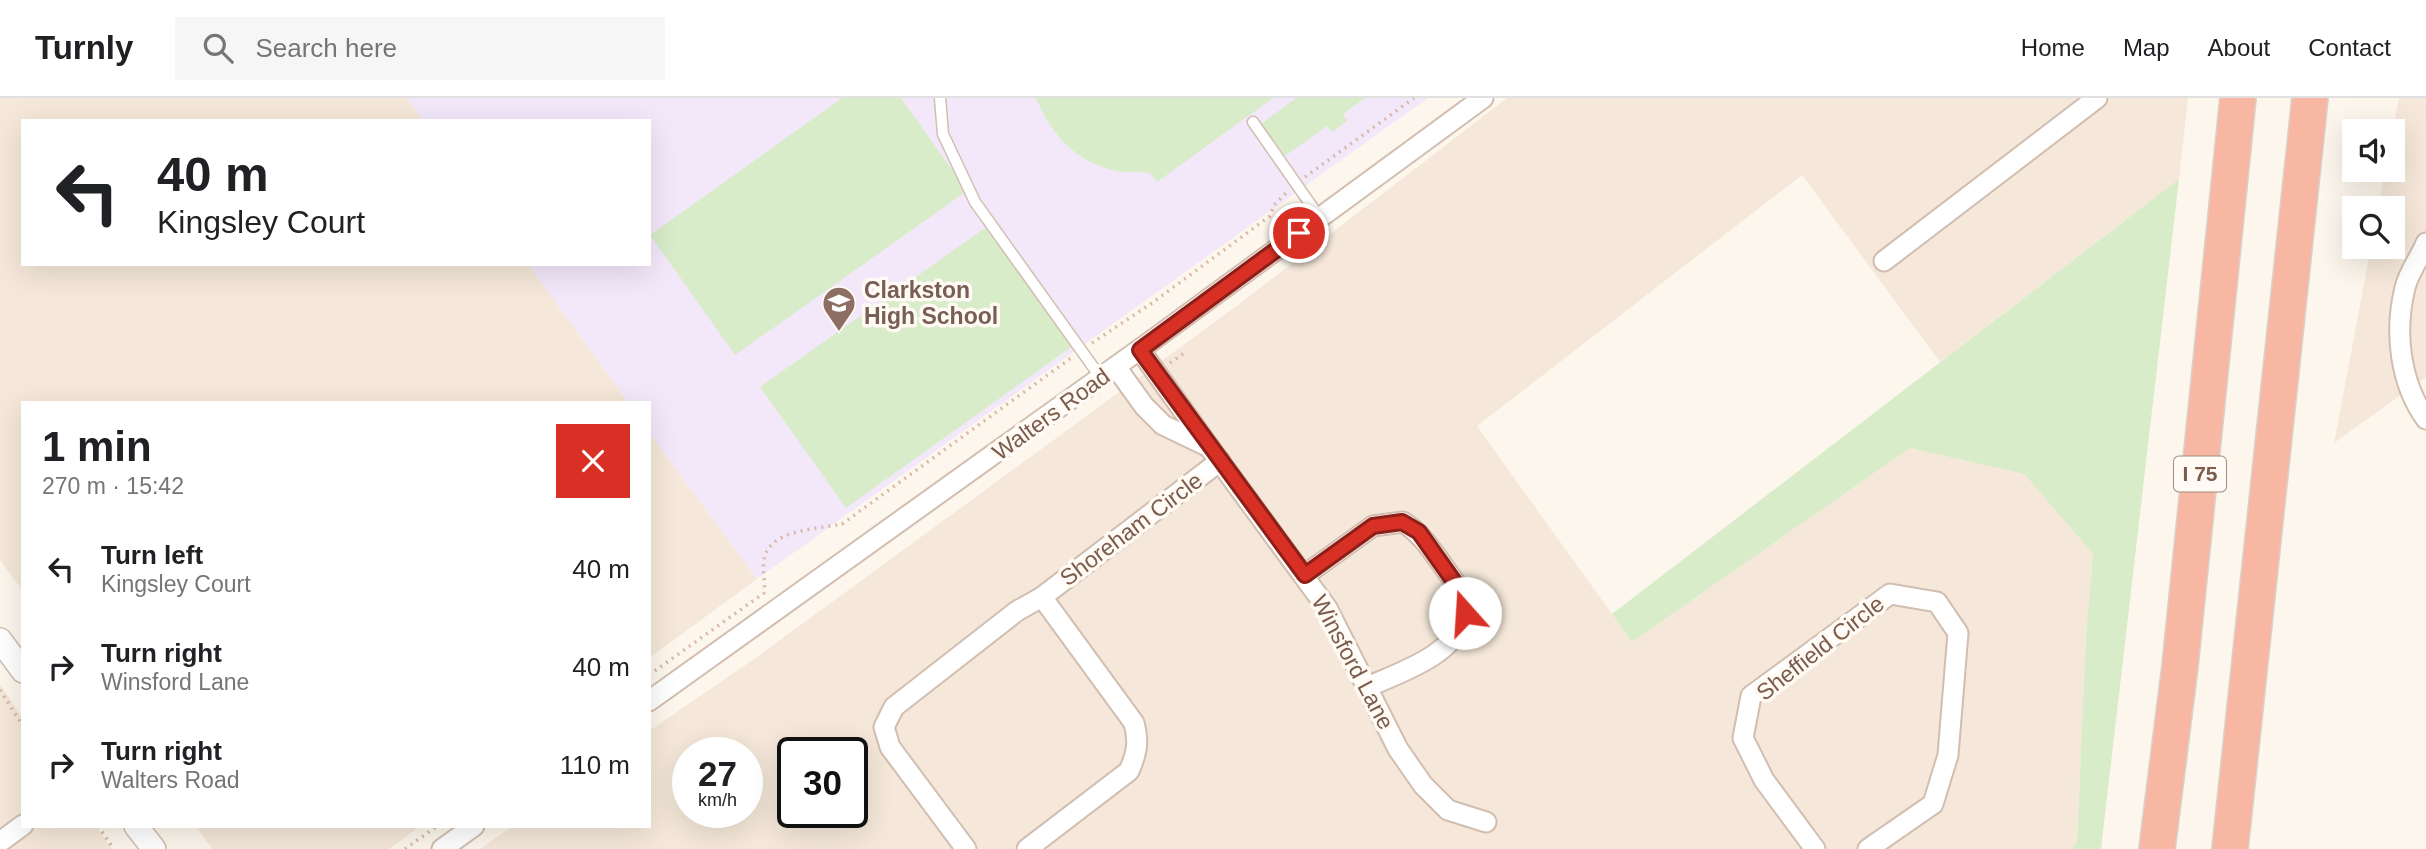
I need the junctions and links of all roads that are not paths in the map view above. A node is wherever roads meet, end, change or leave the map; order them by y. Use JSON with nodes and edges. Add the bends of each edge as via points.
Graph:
{"nodes":[{"id":1,"x":940,"y":98,"type":"edge"},
{"id":2,"x":1483,"y":98,"type":"edge"},
{"id":3,"x":2097,"y":98,"type":"edge"},
{"id":4,"x":2238,"y":98,"type":"edge"},
{"id":5,"x":2309,"y":98,"type":"edge"},
{"id":6,"x":1253,"y":122,"type":"dead end"},
{"id":7,"x":1320,"y":218,"type":"junction"},
{"id":8,"x":2426,"y":243,"type":"edge"},
{"id":9,"x":1884,"y":261,"type":"dead end"},
{"id":10,"x":1140,"y":350,"type":"junction"},
{"id":11,"x":1108,"y":372,"type":"junction"},
{"id":12,"x":2426,"y":419,"type":"edge"},
{"id":13,"x":1214,"y":454,"type":"junction"},
{"id":14,"x":1305,"y":575,"type":"junction"},
{"id":15,"x":1042,"y":597,"type":"junction"},
{"id":16,"x":0,"y":640,"type":"edge"},
{"id":17,"x":21,"y":668,"type":"edge"},
{"id":18,"x":1367,"y":687,"type":"junction"},
{"id":19,"x":651,"y":700,"type":"edge"},
{"id":20,"x":1486,"y":822,"type":"dead end"},
{"id":21,"x":21,"y":826,"type":"edge"},
{"id":22,"x":138,"y":828,"type":"edge"},
{"id":23,"x":471,"y":828,"type":"edge"},
{"id":24,"x":0,"y":842,"type":"edge"},
{"id":25,"x":154,"y":849,"type":"edge"},
{"id":26,"x":442,"y":849,"type":"edge"},
{"id":27,"x":966,"y":849,"type":"edge"},
{"id":28,"x":1027,"y":849,"type":"edge"},
{"id":29,"x":1815,"y":849,"type":"edge"},
{"id":30,"x":1868,"y":849,"type":"edge"},
{"id":31,"x":2157,"y":849,"type":"edge"},
{"id":32,"x":2230,"y":849,"type":"edge"}],
"edges":[{"from":1,"to":11,"type":"lane","via":[[943,134],[975,202],[1080,351]]},
{"from":2,"to":7,"type":"street","name":"Walters Road"},
{"from":3,"to":9,"type":"street"},
{"from":4,"to":31,"type":"highway","number":"I 75"},
{"from":5,"to":32,"type":"highway"},
{"from":6,"to":7,"type":"lane"},
{"from":7,"to":10,"type":"street","name":"Walters Road"},
{"from":8,"to":12,"type":"street","via":[[2405,286],[2400,333],[2403,374]]},
{"from":10,"to":11,"type":"street","name":"Walters Road"},
{"from":10,"to":13,"type":"street","name":"Winsford Lane"},
{"from":11,"to":13,"type":"street","name":"Winsford Lane","via":[[1163,425]]},
{"from":11,"to":19,"type":"street","name":"Walters Road"},
{"from":13,"to":14,"type":"street","name":"Winsford Lane"},
{"from":13,"to":15,"type":"street","name":"Shoreham Circle"},
{"from":14,"to":18,"type":"street","name":"Winsford Lane"},
{"from":14,"to":18,"type":"street","via":[[1373,526],[1402,522],[1419,532],[1460,590],[1465,613],[1442,650]]},
{"from":15,"to":27,"type":"street","name":"Shoreham Circle","via":[[1017,611],[894,707],[884,727],[890,747]]},
{"from":15,"to":28,"type":"street","name":"Shoreham Circle","via":[[1134,723],[1138,739],[1129,771]]},
{"from":16,"to":17,"type":"street"},
{"from":18,"to":20,"type":"street","name":"Winsford Lane","via":[[1423,785],[1448,810]]},
{"from":21,"to":24,"type":"street"},
{"from":22,"to":25,"type":"street"},
{"from":23,"to":26,"type":"street"},
{"from":29,"to":30,"type":"street","name":"Sheffield Circle","via":[[1764,780],[1743,738],[1751,696],[1890,594],[1937,602],[1958,633],[1948,755],[1933,804]]}]}
